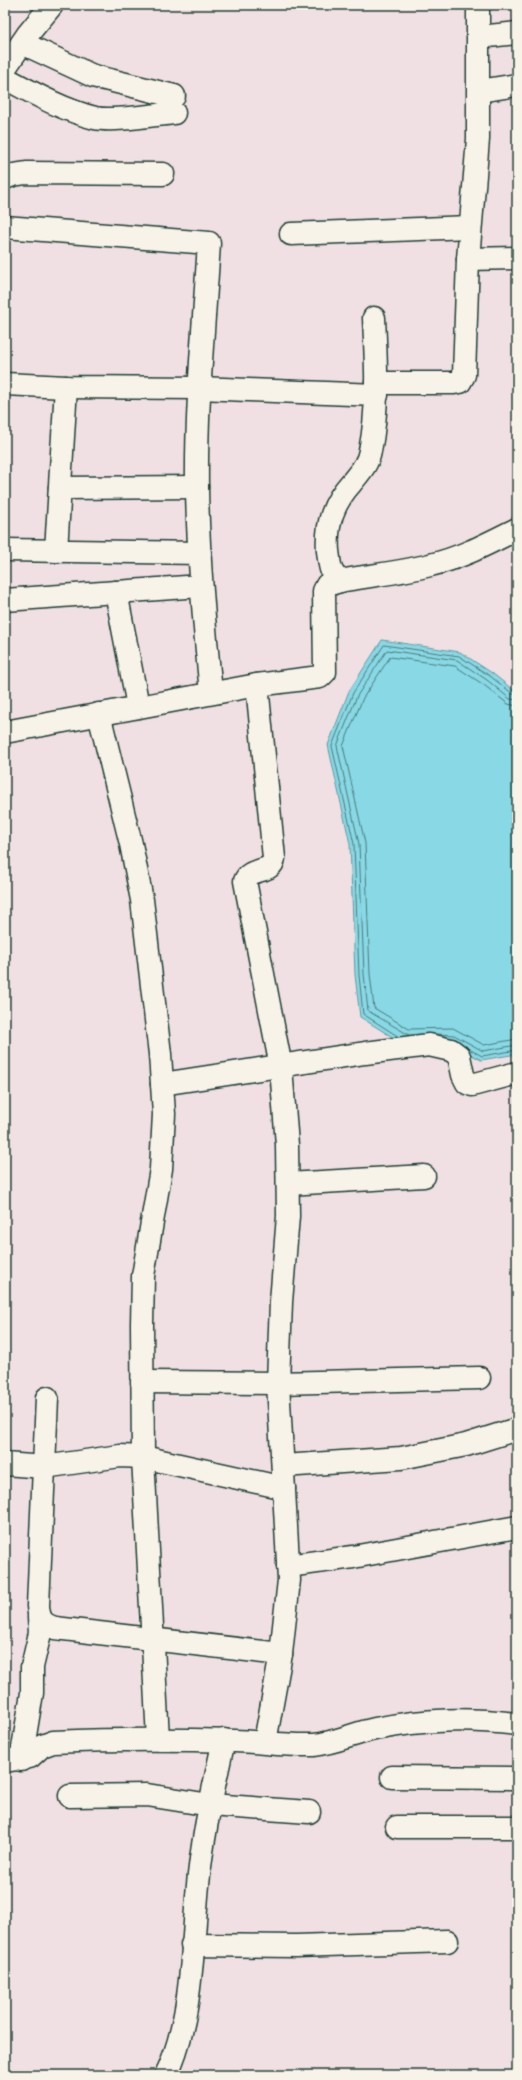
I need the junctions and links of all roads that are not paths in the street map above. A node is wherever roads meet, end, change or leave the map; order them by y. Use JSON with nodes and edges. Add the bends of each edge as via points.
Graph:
{"nodes":[{"id":1,"x":52,"y":5,"type":"edge"},
{"id":2,"x":478,"y":5,"type":"edge"},
{"id":3,"x":517,"y":33,"type":"edge"},
{"id":4,"x":479,"y":37,"type":"junction"},
{"id":5,"x":22,"y":43,"type":"junction"},
{"id":6,"x":5,"y":68,"type":"edge"},
{"id":7,"x":5,"y":78,"type":"edge"},
{"id":8,"x":517,"y":86,"type":"edge"},
{"id":9,"x":479,"y":91,"type":"junction"},
{"id":10,"x":162,"y":174,"type":"dead end"},
{"id":11,"x":5,"y":178,"type":"edge"},
{"id":12,"x":5,"y":227,"type":"edge"},
{"id":13,"x":470,"y":227,"type":"junction"},
{"id":14,"x":291,"y":234,"type":"dead end"},
{"id":15,"x":517,"y":258,"type":"edge"},
{"id":16,"x":468,"y":259,"type":"junction"},
{"id":17,"x":374,"y":318,"type":"dead end"},
{"id":18,"x":5,"y":384,"type":"edge"},
{"id":19,"x":66,"y":387,"type":"junction"},
{"id":20,"x":199,"y":388,"type":"junction"},
{"id":21,"x":377,"y":389,"type":"junction"},
{"id":22,"x":197,"y":487,"type":"junction"},
{"id":23,"x":60,"y":488,"type":"junction"},
{"id":24,"x":517,"y":529,"type":"edge"},
{"id":25,"x":5,"y":550,"type":"edge"},
{"id":26,"x":56,"y":551,"type":"junction"},
{"id":27,"x":200,"y":553,"type":"junction"},
{"id":28,"x":340,"y":581,"type":"junction"},
{"id":29,"x":200,"y":586,"type":"junction"},
{"id":30,"x":116,"y":592,"type":"junction"},
{"id":31,"x":5,"y":600,"type":"edge"},
{"id":32,"x":257,"y":685,"type":"junction"},
{"id":33,"x":211,"y":692,"type":"junction"},
{"id":34,"x":138,"y":706,"type":"junction"},
{"id":35,"x":99,"y":714,"type":"junction"},
{"id":36,"x":5,"y":732,"type":"edge"},
{"id":37,"x":281,"y":1067,"type":"junction"},
{"id":38,"x":517,"y":1073,"type":"edge"},
{"id":39,"x":162,"y":1084,"type":"junction"},
{"id":40,"x":424,"y":1176,"type":"dead end"},
{"id":41,"x":288,"y":1184,"type":"junction"},
{"id":42,"x":479,"y":1378,"type":"dead end"},
{"id":43,"x":142,"y":1382,"type":"junction"},
{"id":44,"x":278,"y":1383,"type":"junction"},
{"id":45,"x":47,"y":1398,"type":"dead end"},
{"id":46,"x":517,"y":1429,"type":"edge"},
{"id":47,"x":142,"y":1457,"type":"junction"},
{"id":48,"x":5,"y":1464,"type":"edge"},
{"id":49,"x":283,"y":1466,"type":"junction"},
{"id":50,"x":44,"y":1467,"type":"junction"},
{"id":51,"x":284,"y":1488,"type":"junction"},
{"id":52,"x":517,"y":1528,"type":"edge"},
{"id":53,"x":288,"y":1566,"type":"junction"},
{"id":54,"x":39,"y":1617,"type":"junction"},
{"id":55,"x":152,"y":1639,"type":"junction"},
{"id":56,"x":281,"y":1654,"type":"junction"},
{"id":57,"x":517,"y":1724,"type":"edge"},
{"id":58,"x":158,"y":1739,"type":"junction"},
{"id":59,"x":224,"y":1740,"type":"junction"},
{"id":60,"x":265,"y":1742,"type":"junction"},
{"id":61,"x":13,"y":1760,"type":"edge"},
{"id":62,"x":392,"y":1777,"type":"dead end"},
{"id":63,"x":517,"y":1778,"type":"edge"},
{"id":64,"x":70,"y":1796,"type":"dead end"},
{"id":65,"x":210,"y":1805,"type":"junction"},
{"id":66,"x":309,"y":1812,"type":"dead end"},
{"id":67,"x":517,"y":1826,"type":"edge"},
{"id":68,"x":397,"y":1827,"type":"dead end"},
{"id":69,"x":447,"y":1941,"type":"dead end"},
{"id":70,"x":192,"y":1945,"type":"junction"},
{"id":71,"x":166,"y":2075,"type":"edge"}],
"edges":[{"from":1,"to":5,"type":"street"},
{"from":2,"to":4,"type":"street"},
{"from":3,"to":4,"type":"street"},
{"from":4,"to":9,"type":"street"},
{"from":5,"to":6,"type":"street"},
{"from":5,"to":7,"type":"street","via":[[93,76],[174,105],[140,117],[96,118],[45,99]]},
{"from":8,"to":9,"type":"street"},
{"from":9,"to":13,"type":"street","via":[[478,139]]},
{"from":10,"to":11,"type":"street","via":[[26,173]]},
{"from":12,"to":20,"type":"street","via":[[209,243]]},
{"from":13,"to":14,"type":"street"},
{"from":13,"to":16,"type":"street"},
{"from":15,"to":16,"type":"street"},
{"from":16,"to":21,"type":"street","via":[[464,375],[460,382]]},
{"from":17,"to":21,"type":"street"},
{"from":18,"to":19,"type":"street"},
{"from":19,"to":20,"type":"street"},
{"from":19,"to":23,"type":"street"},
{"from":20,"to":21,"type":"street"},
{"from":20,"to":22,"type":"street"},
{"from":21,"to":28,"type":"street","via":[[370,452],[364,469],[344,491],[329,520],[327,535],[330,569]]},
{"from":22,"to":23,"type":"street"},
{"from":22,"to":27,"type":"street"},
{"from":23,"to":26,"type":"street"},
{"from":24,"to":28,"type":"street","via":[[468,553],[431,565]]},
{"from":25,"to":26,"type":"street"},
{"from":26,"to":27,"type":"street"},
{"from":27,"to":29,"type":"street"},
{"from":28,"to":32,"type":"street","via":[[327,585],[324,591],[324,672],[320,677]]},
{"from":29,"to":30,"type":"street"},
{"from":29,"to":33,"type":"street"},
{"from":30,"to":31,"type":"street"},
{"from":30,"to":34,"type":"street"},
{"from":32,"to":33,"type":"street"},
{"from":32,"to":37,"type":"street","via":[[274,858],[269,868],[252,872],[245,881]]},
{"from":33,"to":34,"type":"street"},
{"from":34,"to":35,"type":"street"},
{"from":35,"to":36,"type":"street"},
{"from":35,"to":39,"type":"street","via":[[132,844],[142,900]]},
{"from":37,"to":38,"type":"street","via":[[365,1053],[429,1046],[451,1050],[459,1056],[463,1075],[472,1085]]},
{"from":37,"to":39,"type":"street"},
{"from":37,"to":41,"type":"street"},
{"from":39,"to":43,"type":"street","via":[[164,1114],[161,1169],[143,1276]]},
{"from":40,"to":41,"type":"street"},
{"from":41,"to":44,"type":"street"},
{"from":42,"to":44,"type":"street"},
{"from":43,"to":44,"type":"street"},
{"from":43,"to":47,"type":"street"},
{"from":44,"to":49,"type":"street"},
{"from":45,"to":50,"type":"street"},
{"from":46,"to":49,"type":"street","via":[[466,1445],[401,1458]]},
{"from":47,"to":50,"type":"street","via":[[120,1456]]},
{"from":47,"to":51,"type":"street"},
{"from":47,"to":55,"type":"street"},
{"from":48,"to":50,"type":"street"},
{"from":49,"to":51,"type":"street"},
{"from":50,"to":54,"type":"street"},
{"from":51,"to":53,"type":"street"},
{"from":52,"to":53,"type":"street"},
{"from":53,"to":56,"type":"street","via":[[289,1580]]},
{"from":54,"to":55,"type":"street","via":[[45,1624],[54,1628]]},
{"from":54,"to":61,"type":"street","via":[[40,1633],[32,1667],[32,1693]]},
{"from":55,"to":56,"type":"street"},
{"from":55,"to":58,"type":"street"},
{"from":56,"to":60,"type":"street"},
{"from":57,"to":60,"type":"street","via":[[459,1719],[374,1729],[316,1744],[290,1746]]},
{"from":58,"to":59,"type":"street"},
{"from":58,"to":61,"type":"street","via":[[53,1742],[42,1746],[30,1757]]},
{"from":59,"to":60,"type":"street"},
{"from":59,"to":65,"type":"street"},
{"from":62,"to":63,"type":"street"},
{"from":64,"to":65,"type":"street","via":[[147,1795]]},
{"from":65,"to":66,"type":"street"},
{"from":65,"to":70,"type":"street","via":[[199,1874]]},
{"from":67,"to":68,"type":"street"},
{"from":69,"to":70,"type":"street","via":[[303,1946]]},
{"from":70,"to":71,"type":"street","via":[[181,2030],[173,2062]]}]}
